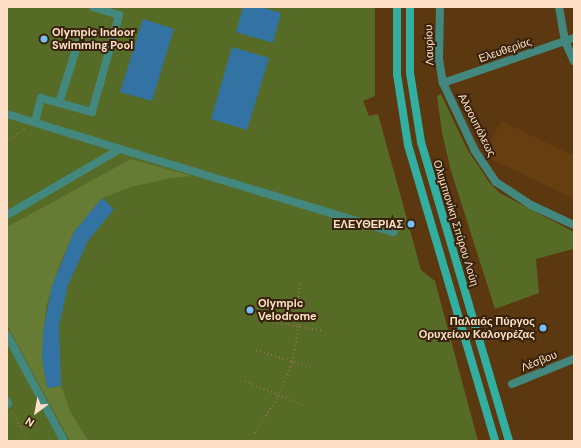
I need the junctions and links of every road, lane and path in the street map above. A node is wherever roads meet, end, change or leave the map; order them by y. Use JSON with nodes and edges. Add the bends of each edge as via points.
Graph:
{"nodes":[{"id":1,"x":93,"y":7,"type":"edge"},
{"id":2,"x":397,"y":7,"type":"edge"},
{"id":3,"x":410,"y":7,"type":"edge"},
{"id":4,"x":440,"y":7,"type":"edge"},
{"id":5,"x":559,"y":7,"type":"edge"},
{"id":6,"x":574,"y":38,"type":"edge"},
{"id":7,"x":565,"y":41,"type":"junction"},
{"id":8,"x":78,"y":42,"type":"dead end"},
{"id":9,"x":574,"y":62,"type":"edge"},
{"id":10,"x":443,"y":83,"type":"junction"},
{"id":11,"x":59,"y":103,"type":"junction"},
{"id":12,"x":7,"y":114,"type":"edge"},
{"id":13,"x":34,"y":122,"type":"junction"},
{"id":14,"x":7,"y":141,"type":"edge"},
{"id":15,"x":120,"y":149,"type":"junction"},
{"id":16,"x":7,"y":215,"type":"edge"},
{"id":17,"x":574,"y":225,"type":"edge"},
{"id":18,"x":394,"y":232,"type":"dead end"},
{"id":19,"x":299,"y":284,"type":"dead end"},
{"id":20,"x":261,"y":320,"type":"dead end"},
{"id":21,"x":298,"y":325,"type":"junction"},
{"id":22,"x":324,"y":331,"type":"dead end"},
{"id":23,"x":7,"y":335,"type":"edge"},
{"id":24,"x":256,"y":350,"type":"dead end"},
{"id":25,"x":574,"y":358,"type":"edge"},
{"id":26,"x":291,"y":362,"type":"junction"},
{"id":27,"x":313,"y":368,"type":"dead end"},
{"id":28,"x":245,"y":381,"type":"dead end"},
{"id":29,"x":512,"y":384,"type":"dead end"},
{"id":30,"x":277,"y":396,"type":"junction"},
{"id":31,"x":8,"y":403,"type":"edge"},
{"id":32,"x":302,"y":405,"type":"dead end"},
{"id":33,"x":255,"y":433,"type":"dead end"},
{"id":34,"x":28,"y":441,"type":"edge"},
{"id":35,"x":64,"y":441,"type":"edge"},
{"id":36,"x":495,"y":441,"type":"edge"},
{"id":37,"x":508,"y":441,"type":"edge"}],
"edges":[{"from":1,"to":11,"type":"street","via":[[119,15],[92,112]]},
{"from":2,"to":36,"type":"main road","via":[[397,74],[408,145]]},
{"from":3,"to":37,"type":"main road","name":"Ολυμπιονίκη Σπύρου Λούη","via":[[410,73],[421,142]]},
{"from":4,"to":10,"type":"street","name":"Λαυρίου","via":[[439,59]]},
{"from":5,"to":7,"type":"street"},
{"from":6,"to":7,"type":"street","name":"Ελευθερίας"},
{"from":7,"to":9,"type":"street"},
{"from":7,"to":10,"type":"street","name":"Ελευθερίας"},
{"from":8,"to":11,"type":"street"},
{"from":10,"to":17,"type":"street","name":"Αλσουπόλεως","via":[[475,151],[496,182],[531,205]]},
{"from":11,"to":13,"type":"street","via":[[41,98]]},
{"from":12,"to":13,"type":"street"},
{"from":13,"to":14,"type":"path"},
{"from":13,"to":15,"type":"street"},
{"from":15,"to":16,"type":"street"},
{"from":15,"to":18,"type":"street"},
{"from":19,"to":21,"type":"path"},
{"from":20,"to":21,"type":"path"},
{"from":21,"to":22,"type":"path"},
{"from":21,"to":26,"type":"path"},
{"from":23,"to":35,"type":"street"},
{"from":24,"to":26,"type":"path"},
{"from":25,"to":29,"type":"street","name":"Λέσβου"},
{"from":26,"to":27,"type":"path"},
{"from":26,"to":30,"type":"path"},
{"from":28,"to":30,"type":"path"},
{"from":30,"to":32,"type":"path"},
{"from":30,"to":33,"type":"path"},
{"from":31,"to":34,"type":"path"}]}
